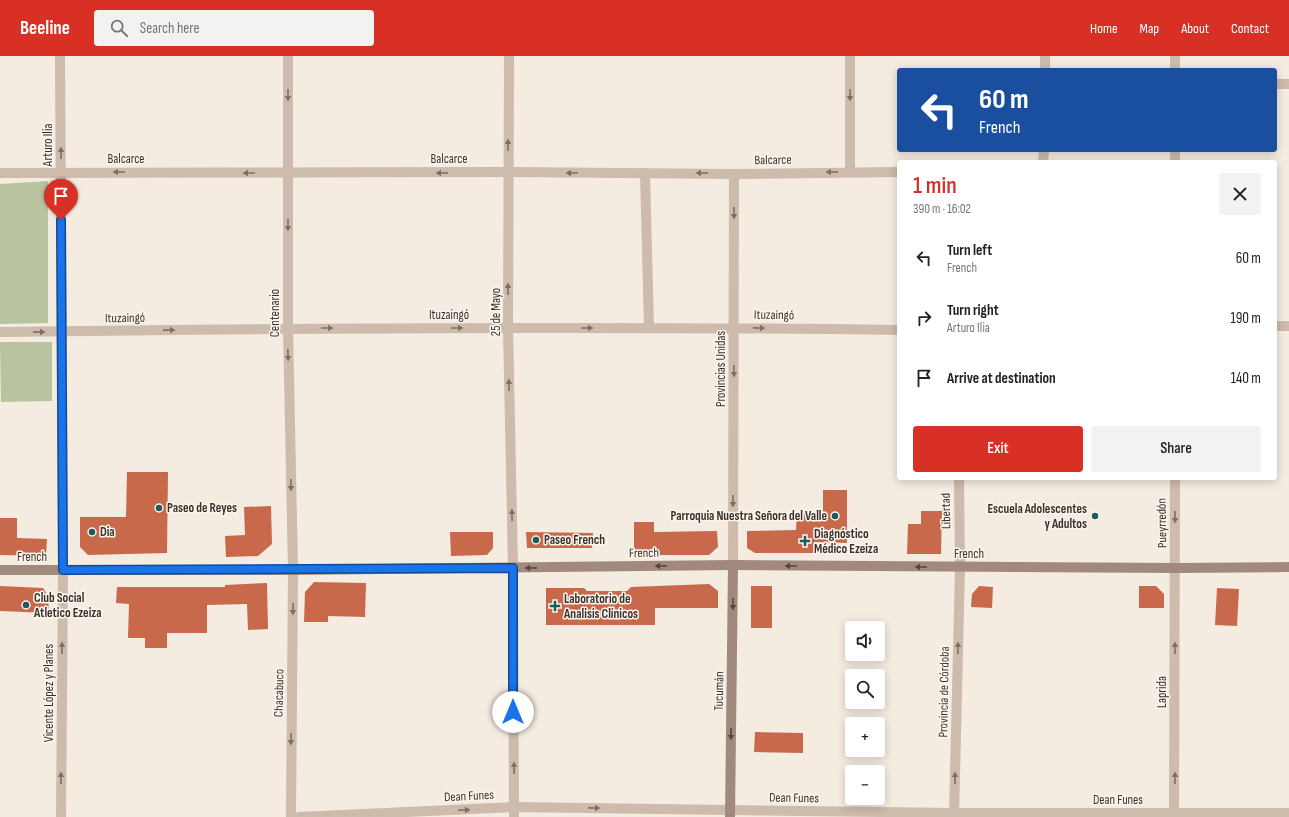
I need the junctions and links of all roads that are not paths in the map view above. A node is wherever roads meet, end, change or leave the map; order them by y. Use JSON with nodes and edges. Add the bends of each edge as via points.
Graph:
{"nodes":[{"id":1,"x":60,"y":56,"type":"edge"},
{"id":2,"x":288,"y":56,"type":"edge"},
{"id":3,"x":509,"y":56,"type":"edge"},
{"id":4,"x":850,"y":56,"type":"edge"},
{"id":5,"x":1045,"y":56,"type":"edge"},
{"id":6,"x":1175,"y":56,"type":"edge"},
{"id":7,"x":1045,"y":68,"type":"edge"},
{"id":8,"x":1175,"y":68,"type":"edge"},
{"id":9,"x":1277,"y":84,"type":"edge"},
{"id":10,"x":1289,"y":84,"type":"edge"},
{"id":11,"x":61,"y":172,"type":"junction"},
{"id":12,"x":508,"y":172,"type":"junction"},
{"id":13,"x":850,"y":172,"type":"junction"},
{"id":14,"x":897,"y":172,"type":"edge"},
{"id":15,"x":0,"y":173,"type":"edge"},
{"id":16,"x":288,"y":173,"type":"junction"},
{"id":17,"x":645,"y":173,"type":"junction"},
{"id":18,"x":734,"y":174,"type":"junction"},
{"id":19,"x":1277,"y":326,"type":"edge"},
{"id":20,"x":1289,"y":326,"type":"edge"},
{"id":21,"x":288,"y":328,"type":"junction"},
{"id":22,"x":508,"y":328,"type":"junction"},
{"id":23,"x":649,"y":328,"type":"junction"},
{"id":24,"x":734,"y":328,"type":"junction"},
{"id":25,"x":897,"y":330,"type":"edge"},
{"id":26,"x":62,"y":331,"type":"junction"},
{"id":27,"x":0,"y":332,"type":"edge"},
{"id":28,"x":959,"y":480,"type":"edge"},
{"id":29,"x":1175,"y":480,"type":"edge"},
{"id":30,"x":733,"y":565,"type":"junction"},
{"id":31,"x":960,"y":567,"type":"junction"},
{"id":32,"x":1289,"y":567,"type":"edge"},
{"id":33,"x":513,"y":568,"type":"junction"},
{"id":34,"x":1176,"y":568,"type":"junction"},
{"id":35,"x":0,"y":570,"type":"edge"},
{"id":36,"x":63,"y":570,"type":"junction"},
{"id":37,"x":293,"y":570,"type":"junction"},
{"id":38,"x":514,"y":812,"type":"edge"},
{"id":39,"x":1289,"y":813,"type":"edge"},
{"id":40,"x":730,"y":814,"type":"edge"},
{"id":41,"x":954,"y":815,"type":"edge"},
{"id":42,"x":1174,"y":815,"type":"edge"},
{"id":43,"x":61,"y":817,"type":"edge"},
{"id":44,"x":291,"y":817,"type":"edge"},
{"id":45,"x":299,"y":817,"type":"edge"}],
"edges":[{"from":11,"to":1,"type":"street","name":"Arturo Ilia","one_way":true},
{"from":2,"to":16,"type":"street","name":"Centenario","one_way":true},
{"from":12,"to":3,"type":"street","name":"25 de Mayo","one_way":true},
{"from":4,"to":13,"type":"street","one_way":true},
{"from":5,"to":7,"type":"street"},
{"from":6,"to":8,"type":"street"},
{"from":9,"to":10,"type":"street"},
{"from":11,"to":15,"type":"street","name":"Balcarce"},
{"from":16,"to":11,"type":"street","name":"Balcarce","one_way":true},
{"from":11,"to":26,"type":"street","name":"Arturo Ilia"},
{"from":12,"to":16,"type":"street","name":"Balcarce","one_way":true},
{"from":17,"to":12,"type":"street","name":"Balcarce","one_way":true},
{"from":22,"to":12,"type":"street","name":"25 de Mayo","one_way":true},
{"from":13,"to":14,"type":"street","name":"Balcarce"},
{"from":13,"to":18,"type":"street","name":"Balcarce","one_way":true},
{"from":16,"to":21,"type":"street","name":"Centenario","one_way":true},
{"from":18,"to":17,"type":"street","name":"Balcarce","one_way":true},
{"from":17,"to":23,"type":"street"},
{"from":18,"to":24,"type":"street","name":"Provincias Unidas","one_way":true},
{"from":19,"to":20,"type":"street"},
{"from":21,"to":22,"type":"street","name":"Ituzaingó","one_way":true},
{"from":26,"to":21,"type":"street","name":"Ituzaingó","one_way":true},
{"from":21,"to":37,"type":"street","name":"Centenario","one_way":true},
{"from":22,"to":23,"type":"street","name":"Ituzaingó","one_way":true},
{"from":33,"to":22,"type":"street","name":"25 de Mayo","one_way":true},
{"from":23,"to":24,"type":"street","name":"Ituzaingó"},
{"from":24,"to":25,"type":"street","name":"Ituzaingó","one_way":true},
{"from":24,"to":30,"type":"street","name":"Provincias Unidas","one_way":true},
{"from":27,"to":26,"type":"street","name":"Ituzaingó","one_way":true},
{"from":26,"to":36,"type":"street","name":"Arturo Ilia"},
{"from":28,"to":31,"type":"street","name":"Libertad"},
{"from":29,"to":34,"type":"street","name":"Pueyrredón","one_way":true},
{"from":31,"to":30,"type":"street","name":"French","one_way":true},
{"from":30,"to":33,"type":"street","name":"French","one_way":true},
{"from":30,"to":40,"type":"street","name":"Tucumán","one_way":true},
{"from":31,"to":34,"type":"street","name":"French"},
{"from":41,"to":31,"type":"street","name":"Provincia de Córdoba","one_way":true},
{"from":32,"to":34,"type":"street","name":"French"},
{"from":33,"to":37,"type":"street","name":"French"},
{"from":38,"to":33,"type":"street","name":"25 de Mayo","one_way":true},
{"from":42,"to":34,"type":"street","name":"Laprida","one_way":true},
{"from":35,"to":36,"type":"street","name":"French"},
{"from":36,"to":37,"type":"street","name":"French"},
{"from":43,"to":36,"type":"street","name":"Vicente López y Planes","one_way":true},
{"from":37,"to":44,"type":"street","name":"Chacabuco","one_way":true},
{"from":38,"to":40,"type":"street","name":"Dean Funes","one_way":true},
{"from":45,"to":38,"type":"street","name":"Dean Funes","one_way":true},
{"from":39,"to":42,"type":"street","name":"Dean Funes"},
{"from":40,"to":41,"type":"street","name":"Dean Funes"},
{"from":41,"to":42,"type":"street","name":"Dean Funes"}]}
